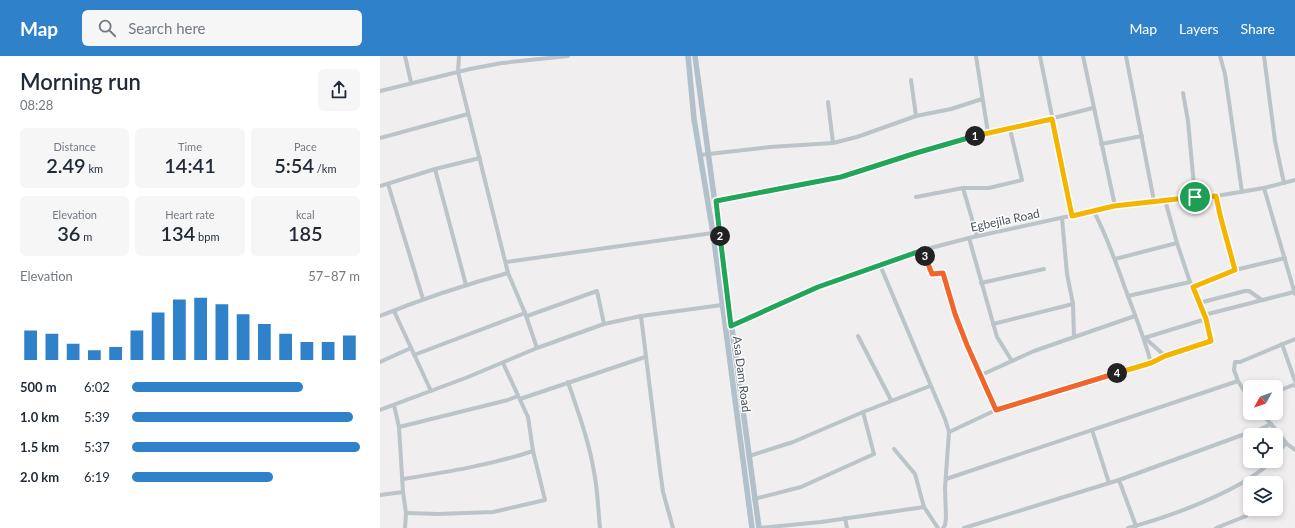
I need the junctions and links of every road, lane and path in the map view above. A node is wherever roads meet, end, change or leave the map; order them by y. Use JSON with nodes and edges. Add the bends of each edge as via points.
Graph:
{"nodes":[{"id":1,"x":404,"y":56,"type":"edge"},
{"id":2,"x":459,"y":56,"type":"edge"},
{"id":3,"x":568,"y":56,"type":"edge"},
{"id":4,"x":688,"y":56,"type":"edge"},
{"id":5,"x":695,"y":56,"type":"edge"},
{"id":6,"x":976,"y":56,"type":"edge"},
{"id":7,"x":1040,"y":56,"type":"edge"},
{"id":8,"x":1083,"y":56,"type":"edge"},
{"id":9,"x":1126,"y":56,"type":"edge"},
{"id":10,"x":1220,"y":56,"type":"edge"},
{"id":11,"x":1264,"y":56,"type":"edge"},
{"id":12,"x":458,"y":72,"type":"junction"},
{"id":13,"x":911,"y":80,"type":"dead end"},
{"id":14,"x":410,"y":82,"type":"junction"},
{"id":15,"x":380,"y":91,"type":"edge"},
{"id":16,"x":1183,"y":93,"type":"dead end"},
{"id":17,"x":982,"y":99,"type":"junction"},
{"id":18,"x":828,"y":102,"type":"dead end"},
{"id":19,"x":1093,"y":108,"type":"junction"},
{"id":20,"x":468,"y":114,"type":"junction"},
{"id":21,"x":916,"y":116,"type":"junction"},
{"id":22,"x":1052,"y":119,"type":"junction"},
{"id":23,"x":1010,"y":129,"type":"junction"},
{"id":24,"x":988,"y":133,"type":"junction"},
{"id":25,"x":1142,"y":136,"type":"junction"},
{"id":26,"x":380,"y":138,"type":"edge"},
{"id":27,"x":833,"y":143,"type":"junction"},
{"id":28,"x":1101,"y":144,"type":"junction"},
{"id":29,"x":708,"y":154,"type":"junction"},
{"id":30,"x":700,"y":155,"type":"junction"},
{"id":31,"x":480,"y":158,"type":"junction"},
{"id":32,"x":435,"y":169,"type":"junction"},
{"id":33,"x":1295,"y":180,"type":"edge"},
{"id":34,"x":1284,"y":183,"type":"junction"},
{"id":35,"x":388,"y":184,"type":"junction"},
{"id":36,"x":380,"y":186,"type":"edge"},
{"id":37,"x":963,"y":188,"type":"junction"},
{"id":38,"x":1264,"y":188,"type":"junction"},
{"id":39,"x":1242,"y":192,"type":"junction"},
{"id":40,"x":1216,"y":196,"type":"junction"},
{"id":41,"x":916,"y":197,"type":"dead end"},
{"id":42,"x":1195,"y":197,"type":"junction"},
{"id":43,"x":1165,"y":200,"type":"junction"},
{"id":44,"x":716,"y":201,"type":"junction"},
{"id":45,"x":1154,"y":201,"type":"junction"},
{"id":46,"x":1114,"y":206,"type":"junction"},
{"id":47,"x":1093,"y":210,"type":"junction"},
{"id":48,"x":1072,"y":216,"type":"junction"},
{"id":49,"x":1062,"y":218,"type":"junction"},
{"id":50,"x":713,"y":233,"type":"junction"},
{"id":51,"x":977,"y":236,"type":"junction"},
{"id":52,"x":968,"y":238,"type":"junction"},
{"id":53,"x":1177,"y":243,"type":"junction"},
{"id":54,"x":923,"y":250,"type":"junction"},
{"id":55,"x":1285,"y":258,"type":"junction"},
{"id":56,"x":1115,"y":259,"type":"junction"},
{"id":57,"x":506,"y":262,"type":"junction"},
{"id":58,"x":880,"y":265,"type":"junction"},
{"id":59,"x":1044,"y":269,"type":"dead end"},
{"id":60,"x":1235,"y":270,"type":"junction"},
{"id":61,"x":508,"y":273,"type":"junction"},
{"id":62,"x":1190,"y":282,"type":"junction"},
{"id":63,"x":981,"y":283,"type":"junction"},
{"id":64,"x":466,"y":285,"type":"junction"},
{"id":65,"x":1193,"y":287,"type":"junction"},
{"id":66,"x":1295,"y":293,"type":"edge"},
{"id":67,"x":1128,"y":296,"type":"junction"},
{"id":68,"x":423,"y":299,"type":"junction"},
{"id":69,"x":1262,"y":300,"type":"junction"},
{"id":70,"x":1200,"y":303,"type":"junction"},
{"id":71,"x":1073,"y":304,"type":"junction"},
{"id":72,"x":722,"y":306,"type":"junction"},
{"id":73,"x":394,"y":311,"type":"junction"},
{"id":74,"x":381,"y":314,"type":"edge"},
{"id":75,"x":526,"y":314,"type":"junction"},
{"id":76,"x":641,"y":316,"type":"junction"},
{"id":77,"x":1135,"y":316,"type":"junction"},
{"id":78,"x":1205,"y":317,"type":"junction"},
{"id":79,"x":604,"y":324,"type":"junction"},
{"id":80,"x":993,"y":324,"type":"junction"},
{"id":81,"x":731,"y":326,"type":"junction"},
{"id":82,"x":858,"y":336,"type":"dead end"},
{"id":83,"x":1074,"y":337,"type":"junction"},
{"id":84,"x":1144,"y":338,"type":"junction"},
{"id":85,"x":1295,"y":339,"type":"edge"},
{"id":86,"x":1282,"y":344,"type":"junction"},
{"id":87,"x":411,"y":348,"type":"junction"},
{"id":88,"x":537,"y":348,"type":"junction"},
{"id":89,"x":414,"y":355,"type":"junction"},
{"id":90,"x":1165,"y":356,"type":"junction"},
{"id":91,"x":645,"y":357,"type":"junction"},
{"id":92,"x":1012,"y":361,"type":"junction"},
{"id":93,"x":380,"y":362,"type":"edge"},
{"id":94,"x":503,"y":363,"type":"junction"},
{"id":95,"x":1151,"y":363,"type":"junction"},
{"id":96,"x":981,"y":375,"type":"junction"},
{"id":97,"x":1238,"y":381,"type":"junction"},
{"id":98,"x":1295,"y":381,"type":"edge"},
{"id":99,"x":568,"y":382,"type":"junction"},
{"id":100,"x":930,"y":386,"type":"junction"},
{"id":101,"x":1295,"y":386,"type":"edge"},
{"id":102,"x":1243,"y":389,"type":"edge"},
{"id":103,"x":1283,"y":389,"type":"edge"},
{"id":104,"x":431,"y":390,"type":"junction"},
{"id":105,"x":519,"y":398,"type":"junction"},
{"id":106,"x":891,"y":400,"type":"junction"},
{"id":107,"x":394,"y":405,"type":"junction"},
{"id":108,"x":380,"y":410,"type":"edge"},
{"id":109,"x":996,"y":410,"type":"junction"},
{"id":110,"x":863,"y":412,"type":"junction"},
{"id":111,"x":1267,"y":420,"type":"edge"},
{"id":112,"x":1271,"y":424,"type":"junction"},
{"id":113,"x":399,"y":427,"type":"junction"},
{"id":114,"x":1092,"y":430,"type":"junction"},
{"id":115,"x":949,"y":432,"type":"junction"},
{"id":116,"x":1286,"y":443,"type":"junction"},
{"id":117,"x":1283,"y":447,"type":"edge"},
{"id":118,"x":894,"y":449,"type":"dead end"},
{"id":119,"x":1295,"y":450,"type":"edge"},
{"id":120,"x":533,"y":451,"type":"junction"},
{"id":121,"x":749,"y":456,"type":"junction"},
{"id":122,"x":1263,"y":468,"type":"edge"},
{"id":123,"x":403,"y":479,"type":"junction"},
{"id":124,"x":946,"y":479,"type":"junction"},
{"id":125,"x":1119,"y":480,"type":"junction"},
{"id":126,"x":1109,"y":484,"type":"junction"},
{"id":127,"x":403,"y":492,"type":"junction"},
{"id":128,"x":380,"y":495,"type":"edge"},
{"id":129,"x":754,"y":499,"type":"junction"},
{"id":130,"x":924,"y":507,"type":"junction"},
{"id":131,"x":406,"y":513,"type":"junction"},
{"id":132,"x":1246,"y":516,"type":"dead end"},
{"id":133,"x":845,"y":518,"type":"junction"},
{"id":134,"x":821,"y":522,"type":"junction"},
{"id":135,"x":1136,"y":526,"type":"junction"},
{"id":136,"x":405,"y":528,"type":"edge"},
{"id":137,"x":600,"y":528,"type":"edge"},
{"id":138,"x":673,"y":528,"type":"edge"},
{"id":139,"x":752,"y":528,"type":"edge"},
{"id":140,"x":759,"y":528,"type":"edge"},
{"id":141,"x":822,"y":528,"type":"edge"},
{"id":142,"x":847,"y":528,"type":"edge"},
{"id":143,"x":938,"y":528,"type":"edge"},
{"id":144,"x":943,"y":528,"type":"edge"},
{"id":145,"x":964,"y":528,"type":"edge"},
{"id":146,"x":1128,"y":528,"type":"edge"},
{"id":147,"x":1216,"y":528,"type":"edge"}],
"edges":[{"from":1,"to":14,"type":"street"},
{"from":2,"to":12,"type":"street"},
{"from":3,"to":12,"type":"street","via":[[502,63]]},
{"from":4,"to":30,"type":"main road","name":"Asa Dam Road"},
{"from":5,"to":29,"type":"main road","name":"Asa Dam Road"},
{"from":6,"to":17,"type":"street"},
{"from":7,"to":22,"type":"street"},
{"from":8,"to":19,"type":"street"},
{"from":9,"to":25,"type":"street"},
{"from":10,"to":39,"type":"street","via":[[1225,74]]},
{"from":11,"to":34,"type":"street","via":[[1275,141]]},
{"from":12,"to":14,"type":"street"},
{"from":12,"to":20,"type":"street"},
{"from":13,"to":21,"type":"street"},
{"from":14,"to":15,"type":"street"},
{"from":16,"to":42,"type":"street"},
{"from":17,"to":21,"type":"street"},
{"from":17,"to":24,"type":"street"},
{"from":18,"to":27,"type":"street"},
{"from":19,"to":22,"type":"street"},
{"from":19,"to":28,"type":"street"},
{"from":20,"to":26,"type":"street"},
{"from":20,"to":31,"type":"street"},
{"from":21,"to":27,"type":"street"},
{"from":22,"to":23,"type":"street"},
{"from":22,"to":48,"type":"street"},
{"from":23,"to":24,"type":"street"},
{"from":23,"to":37,"type":"street","via":[[1022,180],[990,188]]},
{"from":24,"to":44,"type":"street","via":[[841,177]]},
{"from":25,"to":28,"type":"street"},
{"from":25,"to":45,"type":"street"},
{"from":27,"to":29,"type":"street"},
{"from":28,"to":46,"type":"street"},
{"from":29,"to":30,"type":"street"},
{"from":29,"to":44,"type":"main road","name":"Asa Dam Road"},
{"from":30,"to":50,"type":"main road","name":"Asa Dam Road"},
{"from":31,"to":32,"type":"street"},
{"from":31,"to":57,"type":"street"},
{"from":32,"to":35,"type":"street"},
{"from":32,"to":64,"type":"street"},
{"from":33,"to":34,"type":"street","name":"Egbejila Road"},
{"from":34,"to":38,"type":"street","name":"Egbejila Road"},
{"from":35,"to":36,"type":"street"},
{"from":35,"to":68,"type":"street"},
{"from":37,"to":41,"type":"street"},
{"from":37,"to":51,"type":"street"},
{"from":38,"to":39,"type":"street","name":"Egbejila Road"},
{"from":38,"to":55,"type":"street"},
{"from":39,"to":40,"type":"street","name":"Egbejila Road"},
{"from":40,"to":42,"type":"street","name":"Egbejila Road"},
{"from":40,"to":60,"type":"street"},
{"from":42,"to":43,"type":"street","name":"Egbejila Road"},
{"from":43,"to":45,"type":"street","name":"Egbejila Road"},
{"from":43,"to":53,"type":"street"},
{"from":44,"to":81,"type":"main road","name":"Asa Dam Road"},
{"from":45,"to":46,"type":"street","name":"Egbejila Road"},
{"from":46,"to":47,"type":"street","name":"Egbejila Road"},
{"from":47,"to":48,"type":"street","name":"Egbejila Road"},
{"from":47,"to":56,"type":"street"},
{"from":48,"to":49,"type":"street","name":"Egbejila Road"},
{"from":49,"to":51,"type":"street","name":"Egbejila Road"},
{"from":49,"to":71,"type":"street","via":[[1067,274]]},
{"from":50,"to":57,"type":"street"},
{"from":50,"to":72,"type":"main road","name":"Asa Dam Road"},
{"from":51,"to":52,"type":"street","name":"Egbejila Road"},
{"from":52,"to":54,"type":"street","name":"Egbejila Road"},
{"from":52,"to":63,"type":"street"},
{"from":53,"to":56,"type":"street"},
{"from":53,"to":62,"type":"street"},
{"from":54,"to":58,"type":"street","name":"Egbejila Road"},
{"from":54,"to":96,"type":"street","via":[[932,274],[943,273],[955,314]]},
{"from":55,"to":60,"type":"street"},
{"from":55,"to":66,"type":"street"},
{"from":56,"to":67,"type":"street"},
{"from":57,"to":61,"type":"street"},
{"from":58,"to":81,"type":"street","name":"Egbejila Road","via":[[818,287]]},
{"from":58,"to":100,"type":"street"},
{"from":59,"to":63,"type":"street"},
{"from":60,"to":65,"type":"street"},
{"from":61,"to":64,"type":"street"},
{"from":61,"to":75,"type":"street"},
{"from":62,"to":65,"type":"street"},
{"from":62,"to":67,"type":"street"},
{"from":63,"to":80,"type":"street"},
{"from":64,"to":68,"type":"street"},
{"from":65,"to":70,"type":"street"},
{"from":66,"to":69,"type":"street"},
{"from":67,"to":77,"type":"street"},
{"from":68,"to":73,"type":"street"},
{"from":69,"to":70,"type":"street","via":[[1245,291]]},
{"from":69,"to":78,"type":"street"},
{"from":70,"to":78,"type":"street"},
{"from":71,"to":80,"type":"street"},
{"from":71,"to":83,"type":"street"},
{"from":72,"to":76,"type":"street"},
{"from":72,"to":139,"type":"main road","name":"Asa Dam Road"},
{"from":73,"to":74,"type":"street"},
{"from":73,"to":87,"type":"street"},
{"from":75,"to":79,"type":"street","via":[[597,291]]},
{"from":75,"to":88,"type":"street"},
{"from":75,"to":89,"type":"street"},
{"from":76,"to":79,"type":"street"},
{"from":76,"to":91,"type":"street"},
{"from":77,"to":83,"type":"street"},
{"from":77,"to":84,"type":"street"},
{"from":78,"to":84,"type":"street"},
{"from":78,"to":90,"type":"street","via":[[1211,341]]},
{"from":79,"to":88,"type":"street"},
{"from":80,"to":92,"type":"street"},
{"from":81,"to":121,"type":"main road","name":"Asa Dam Road"},
{"from":82,"to":106,"type":"street"},
{"from":83,"to":92,"type":"street"},
{"from":84,"to":90,"type":"street"},
{"from":84,"to":95,"type":"street"},
{"from":85,"to":86,"type":"street"},
{"from":86,"to":97,"type":"street","via":[[1235,362],[1234,370]]},
{"from":86,"to":98,"type":"street"},
{"from":87,"to":89,"type":"street"},
{"from":87,"to":93,"type":"street"},
{"from":88,"to":94,"type":"street"},
{"from":89,"to":104,"type":"street"},
{"from":90,"to":95,"type":"street"},
{"from":91,"to":99,"type":"street"},
{"from":91,"to":138,"type":"street","via":[[663,492]]},
{"from":92,"to":96,"type":"street"},
{"from":94,"to":104,"type":"street"},
{"from":94,"to":105,"type":"street"},
{"from":95,"to":109,"type":"street"},
{"from":96,"to":109,"type":"street"},
{"from":97,"to":102,"type":"street"},
{"from":97,"to":114,"type":"street"},
{"from":99,"to":105,"type":"street"},
{"from":99,"to":137,"type":"street","via":[[590,452],[597,489]]},
{"from":100,"to":106,"type":"street"},
{"from":100,"to":115,"type":"street"},
{"from":101,"to":103,"type":"street"},
{"from":104,"to":107,"type":"street"},
{"from":105,"to":113,"type":"street"},
{"from":105,"to":120,"type":"street","via":[[528,417]]},
{"from":106,"to":110,"type":"street"},
{"from":107,"to":108,"type":"street"},
{"from":107,"to":113,"type":"street"},
{"from":109,"to":115,"type":"street"},
{"from":110,"to":121,"type":"street","via":[[793,442]]},
{"from":110,"to":129,"type":"street","via":[[874,454],[801,487]]},
{"from":111,"to":112,"type":"street"},
{"from":112,"to":116,"type":"street"},
{"from":112,"to":125,"type":"street"},
{"from":113,"to":123,"type":"street"},
{"from":114,"to":124,"type":"street"},
{"from":114,"to":126,"type":"street"},
{"from":115,"to":124,"type":"street"},
{"from":116,"to":117,"type":"street"},
{"from":116,"to":119,"type":"street"},
{"from":118,"to":130,"type":"street","via":[[914,474]]},
{"from":120,"to":123,"type":"street","via":[[504,460]]},
{"from":120,"to":131,"type":"street","via":[[545,500],[493,512]]},
{"from":121,"to":129,"type":"main road","name":"Asa Dam Road"},
{"from":122,"to":135,"type":"street","via":[[1222,494],[1182,512]]},
{"from":123,"to":127,"type":"street"},
{"from":124,"to":144,"type":"street","via":[[946,518]]},
{"from":125,"to":126,"type":"street"},
{"from":125,"to":135,"type":"street"},
{"from":126,"to":145,"type":"street"},
{"from":127,"to":128,"type":"street"},
{"from":127,"to":131,"type":"street"},
{"from":129,"to":140,"type":"main road","name":"Asa Dam Road"},
{"from":130,"to":133,"type":"street"},
{"from":130,"to":143,"type":"street"},
{"from":131,"to":136,"type":"street"},
{"from":132,"to":147,"type":"street"},
{"from":133,"to":134,"type":"street"},
{"from":133,"to":142,"type":"street"},
{"from":134,"to":140,"type":"street"},
{"from":134,"to":141,"type":"street"},
{"from":135,"to":146,"type":"street"}]}
